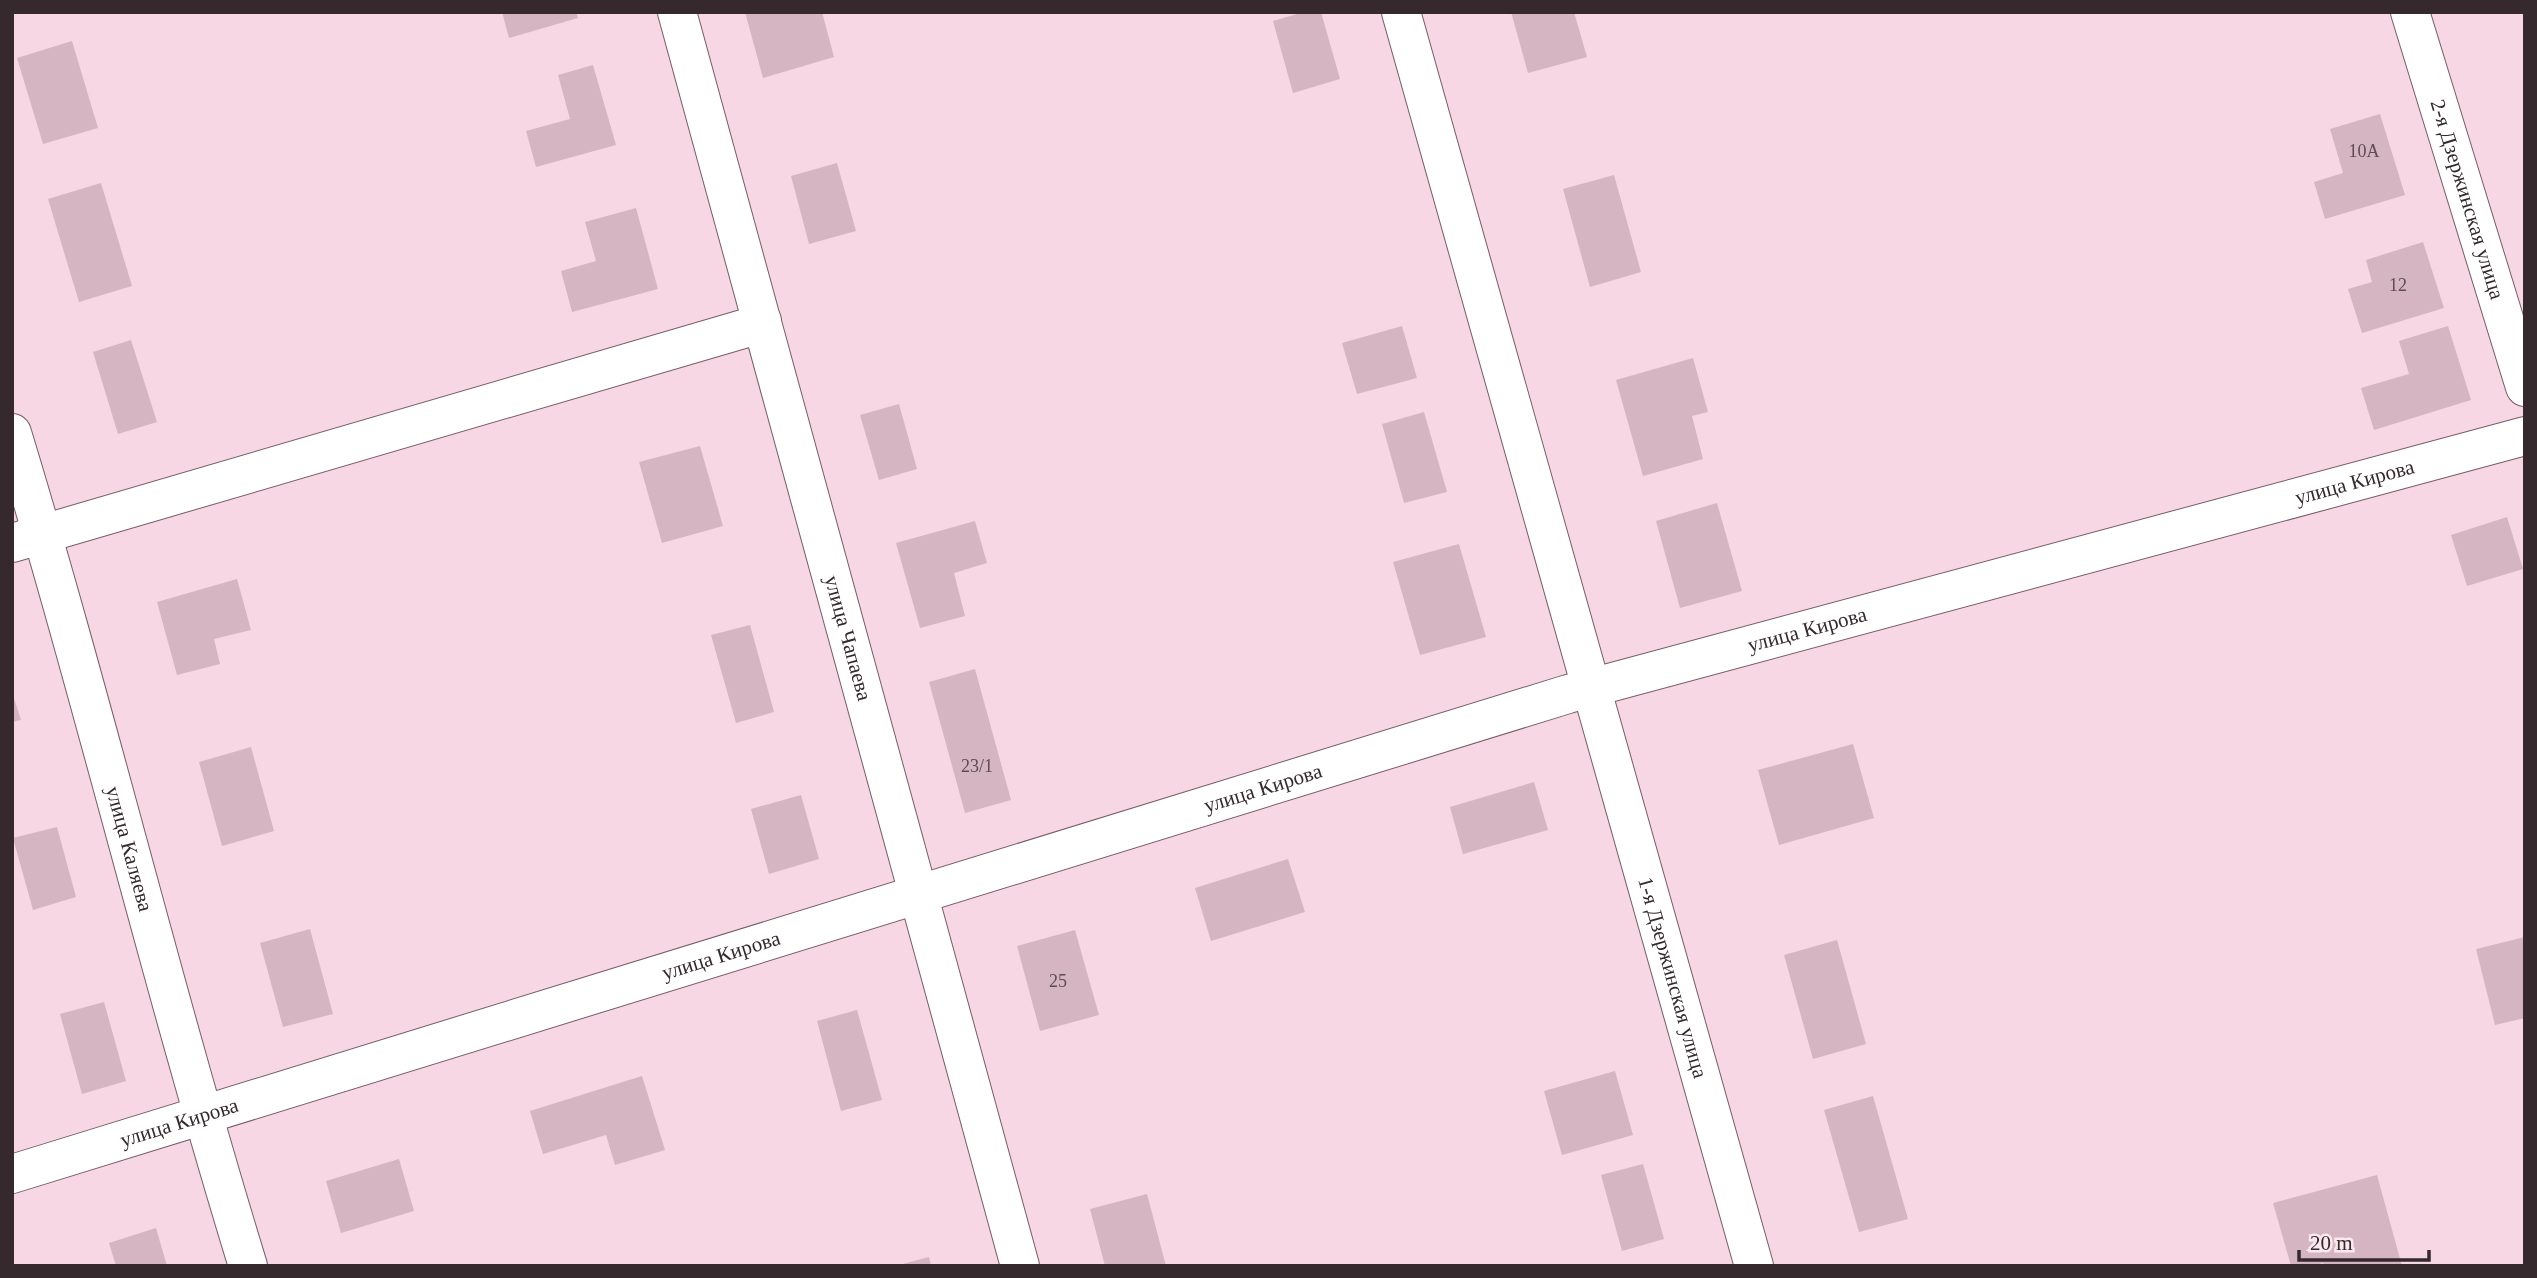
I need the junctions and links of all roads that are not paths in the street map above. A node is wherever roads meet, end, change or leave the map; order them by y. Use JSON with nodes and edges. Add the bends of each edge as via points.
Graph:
{"nodes":[{"id":1,"x":677,"y":12,"type":"edge"},
{"id":2,"x":1401,"y":12,"type":"edge"},
{"id":3,"x":2410,"y":12,"type":"edge"},
{"id":4,"x":762,"y":321,"type":"junction"},
{"id":5,"x":2525,"y":387,"type":"edge"},
{"id":6,"x":12,"y":433,"type":"edge"},
{"id":7,"x":2525,"y":436,"type":"edge"},
{"id":8,"x":28,"y":539,"type":"edge"},
{"id":9,"x":1591,"y":688,"type":"junction"},
{"id":10,"x":920,"y":893,"type":"junction"},
{"id":11,"x":202,"y":1115,"type":"junction"},
{"id":12,"x":12,"y":1174,"type":"edge"},
{"id":13,"x":248,"y":1266,"type":"edge"},
{"id":14,"x":1020,"y":1266,"type":"edge"},
{"id":15,"x":1754,"y":1266,"type":"edge"}],
"edges":[{"from":1,"to":4,"type":"street","name":"улица Чапаева"},
{"from":2,"to":9,"type":"street","name":"1-я Дзержинская улица"},
{"from":3,"to":5,"type":"street","name":"2-я Дзержинская улица"},
{"from":4,"to":8,"type":"street"},
{"from":4,"to":10,"type":"street","name":"улица Чапаева"},
{"from":6,"to":8,"type":"street","name":"улица Каляева"},
{"from":7,"to":9,"type":"street","name":"улица Кирова"},
{"from":8,"to":11,"type":"street","name":"улица Каляева"},
{"from":9,"to":10,"type":"street","name":"улица Кирова"},
{"from":9,"to":15,"type":"street","name":"1-я Дзержинская улица"},
{"from":10,"to":11,"type":"street","name":"улица Кирова"},
{"from":10,"to":14,"type":"street","name":"улица Чапаева"},
{"from":11,"to":12,"type":"street","name":"улица Кирова"},
{"from":11,"to":13,"type":"street","name":"улица Каляева"}]}
